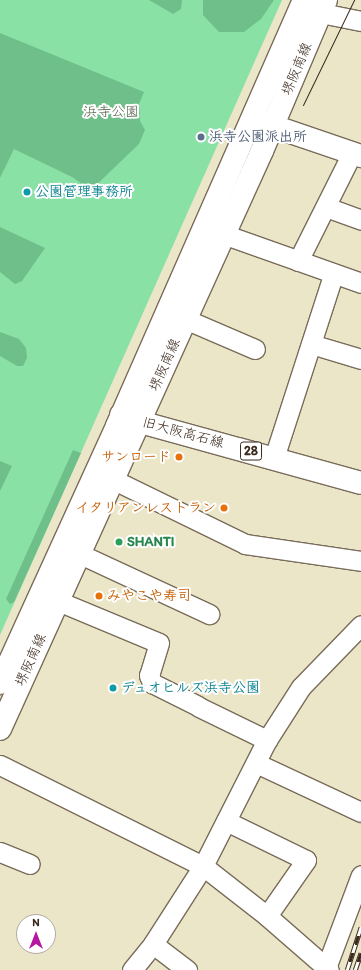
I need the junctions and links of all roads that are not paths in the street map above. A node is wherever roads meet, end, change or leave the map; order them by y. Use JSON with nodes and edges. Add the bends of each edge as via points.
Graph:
{"nodes":[{"id":1,"x":304,"y":0,"type":"edge"},
{"id":2,"x":324,"y":7,"type":"edge"},
{"id":3,"x":360,"y":16,"type":"edge"},
{"id":4,"x":252,"y":118,"type":"junction"},
{"id":5,"x":272,"y":126,"type":"junction"},
{"id":6,"x":356,"y":154,"type":"edge"},
{"id":7,"x":326,"y":207,"type":"junction"},
{"id":8,"x":361,"y":220,"type":"edge"},
{"id":9,"x":223,"y":234,"type":"junction"},
{"id":10,"x":298,"y":261,"type":"junction"},
{"id":11,"x":333,"y":275,"type":"junction"},
{"id":12,"x":361,"y":283,"type":"edge"},
{"id":13,"x":186,"y":319,"type":"junction"},
{"id":14,"x":311,"y":344,"type":"junction"},
{"id":15,"x":255,"y":349,"type":"dead end"},
{"id":16,"x":361,"y":359,"type":"edge"},
{"id":17,"x":131,"y":418,"type":"junction"},
{"id":18,"x":274,"y":458,"type":"junction"},
{"id":19,"x":114,"y":480,"type":"junction"},
{"id":20,"x":361,"y":482,"type":"edge"},
{"id":21,"x":71,"y":550,"type":"junction"},
{"id":22,"x":361,"y":561,"type":"edge"},
{"id":23,"x":58,"y":601,"type":"junction"},
{"id":24,"x":209,"y":614,"type":"dead end"},
{"id":25,"x":361,"y":625,"type":"edge"},
{"id":26,"x":0,"y":683,"type":"edge"},
{"id":27,"x":0,"y":728,"type":"edge"},
{"id":28,"x":268,"y":740,"type":"junction"},
{"id":29,"x":256,"y":763,"type":"junction"},
{"id":30,"x":0,"y":764,"type":"edge"},
{"id":31,"x":361,"y":812,"type":"edge"},
{"id":32,"x":226,"y":821,"type":"junction"},
{"id":33,"x":0,"y":852,"type":"edge"},
{"id":34,"x":30,"y":864,"type":"dead end"},
{"id":35,"x":203,"y":866,"type":"junction"},
{"id":36,"x":361,"y":875,"type":"edge"},
{"id":37,"x":267,"y":916,"type":"junction"},
{"id":38,"x":153,"y":944,"type":"junction"},
{"id":39,"x":328,"y":969,"type":"edge"},
{"id":40,"x":132,"y":970,"type":"edge"},
{"id":41,"x":186,"y":970,"type":"edge"}],
"edges":[{"from":1,"to":4,"type":"main road","name":"堺阪南線"},
{"from":2,"to":3,"type":"street"},
{"from":2,"to":5,"type":"main road","name":"堺阪南線"},
{"from":4,"to":5,"type":"main road"},
{"from":4,"to":17,"type":"main road","name":"堺阪南線"},
{"from":5,"to":6,"type":"main road"},
{"from":5,"to":9,"type":"main road","name":"堺阪南線"},
{"from":6,"to":7,"type":"street"},
{"from":7,"to":8,"type":"street"},
{"from":7,"to":10,"type":"street"},
{"from":9,"to":10,"type":"street"},
{"from":9,"to":13,"type":"main road","name":"堺阪南線"},
{"from":10,"to":11,"type":"street"},
{"from":11,"to":12,"type":"street"},
{"from":11,"to":14,"type":"street"},
{"from":13,"to":15,"type":"street"},
{"from":13,"to":17,"type":"main road","name":"堺阪南線"},
{"from":14,"to":16,"type":"street"},
{"from":14,"to":18,"type":"street"},
{"from":17,"to":18,"type":"main road","name":"旧大阪高石線","number":"28"},
{"from":17,"to":19,"type":"main road","name":"堺阪南線"},
{"from":17,"to":21,"type":"main road","name":"堺阪南線"},
{"from":18,"to":20,"type":"main road","name":"旧大阪高石線","number":"28"},
{"from":19,"to":21,"type":"main road","name":"堺阪南線"},
{"from":19,"to":22,"type":"street","via":[[245,544]]},
{"from":21,"to":23,"type":"main road","name":"堺阪南線"},
{"from":21,"to":24,"type":"street"},
{"from":21,"to":26,"type":"main road","name":"堺阪南線"},
{"from":23,"to":27,"type":"main road","name":"堺阪南線"},
{"from":23,"to":28,"type":"street","via":[[159,643],[149,675],[152,683]]},
{"from":25,"to":28,"type":"street","via":[[301,687]]},
{"from":28,"to":29,"type":"street"},
{"from":29,"to":31,"type":"street"},
{"from":29,"to":32,"type":"street"},
{"from":30,"to":35,"type":"street"},
{"from":32,"to":35,"type":"street"},
{"from":32,"to":37,"type":"street","via":[[306,860]]},
{"from":33,"to":34,"type":"street"},
{"from":35,"to":37,"type":"street"},
{"from":35,"to":38,"type":"street"},
{"from":36,"to":39,"type":"street"},
{"from":37,"to":39,"type":"street"},
{"from":38,"to":40,"type":"street"},
{"from":38,"to":41,"type":"street"}]}
